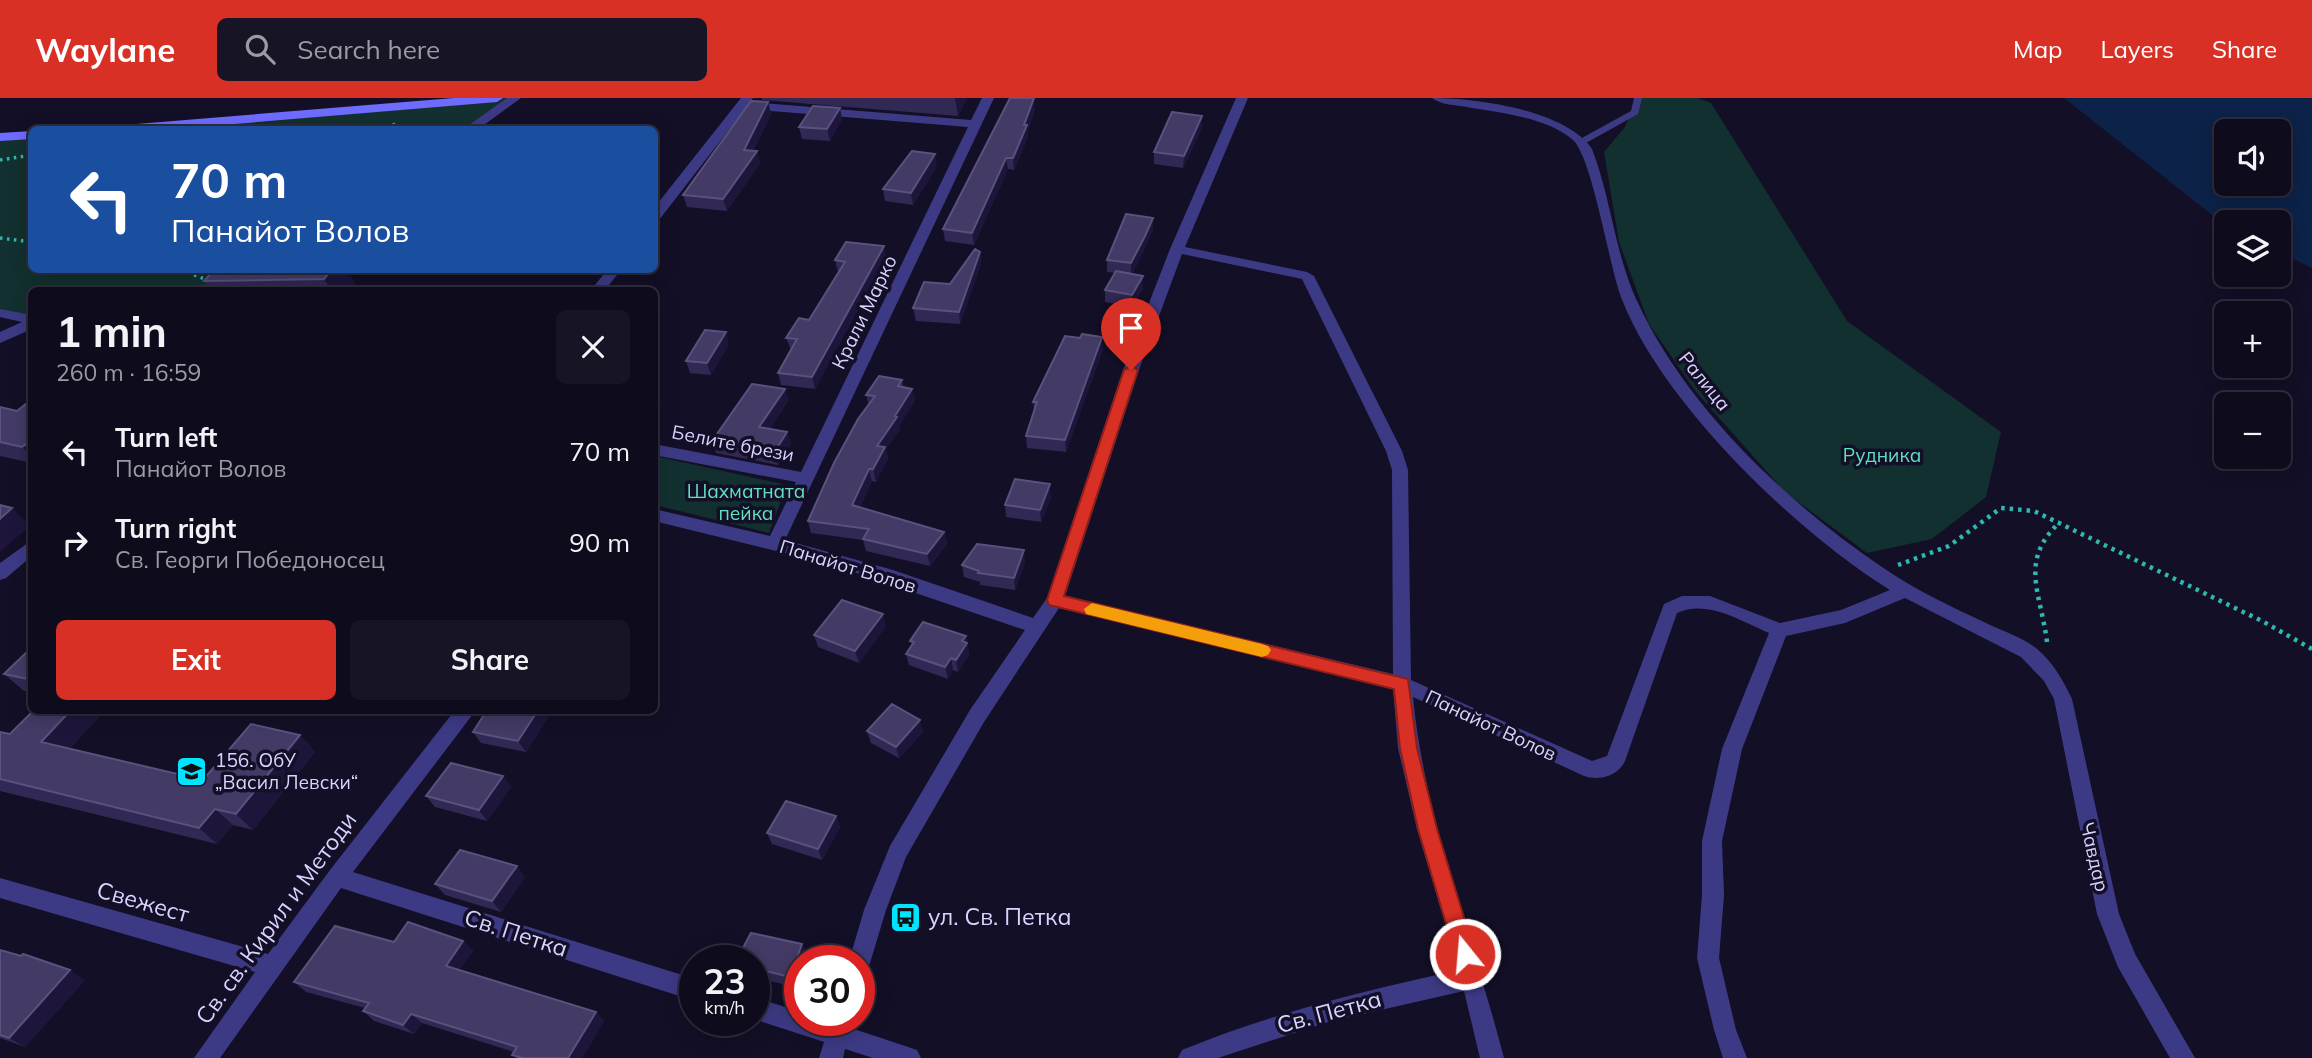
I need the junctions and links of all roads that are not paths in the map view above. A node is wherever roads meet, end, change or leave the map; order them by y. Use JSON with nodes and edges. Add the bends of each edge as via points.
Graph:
{"nodes":[{"id":1,"x":497,"y":98,"type":"edge"},
{"id":2,"x":515,"y":98,"type":"edge"},
{"id":3,"x":988,"y":98,"type":"edge"},
{"id":4,"x":1242,"y":98,"type":"edge"},
{"id":5,"x":1438,"y":98,"type":"edge"},
{"id":6,"x":1638,"y":98,"type":"edge"},
{"id":7,"x":744,"y":102,"type":"edge"},
{"id":8,"x":976,"y":124,"type":"junction"},
{"id":9,"x":160,"y":126,"type":"edge"},
{"id":10,"x":474,"y":126,"type":"edge"},
{"id":11,"x":28,"y":135,"type":"edge"},
{"id":12,"x":0,"y":137,"type":"edge"},
{"id":13,"x":1583,"y":141,"type":"junction"},
{"id":14,"x":658,"y":212,"type":"edge"},
{"id":15,"x":1177,"y":250,"type":"junction"},
{"id":16,"x":612,"y":273,"type":"edge"},
{"id":17,"x":600,"y":287,"type":"edge"},
{"id":18,"x":3,"y":315,"type":"edge"},
{"id":19,"x":28,"y":320,"type":"edge"},
{"id":20,"x":28,"y":323,"type":"edge"},
{"id":21,"x":0,"y":338,"type":"edge"},
{"id":22,"x":658,"y":450,"type":"edge"},
{"id":23,"x":804,"y":478,"type":"junction"},
{"id":24,"x":658,"y":516,"type":"edge"},
{"id":25,"x":775,"y":543,"type":"junction"},
{"id":26,"x":28,"y":550,"type":"edge"},
{"id":27,"x":0,"y":573,"type":"edge"},
{"id":28,"x":1907,"y":589,"type":"junction"},
{"id":29,"x":1055,"y":600,"type":"junction"},
{"id":30,"x":1039,"y":627,"type":"junction"},
{"id":31,"x":1779,"y":630,"type":"junction"},
{"id":32,"x":2035,"y":658,"type":"joint"},
{"id":33,"x":1402,"y":684,"type":"junction"},
{"id":34,"x":464,"y":714,"type":"edge"},
{"id":35,"x":337,"y":877,"type":"junction"},
{"id":36,"x":0,"y":888,"type":"edge"},
{"id":37,"x":864,"y":945,"type":"edge"},
{"id":38,"x":272,"y":966,"type":"junction"},
{"id":39,"x":1472,"y":978,"type":"junction"},
{"id":40,"x":679,"y":985,"type":"edge"},
{"id":41,"x":838,"y":1036,"type":"edge"},
{"id":42,"x":858,"y":1036,"type":"edge"},
{"id":43,"x":206,"y":1058,"type":"edge"},
{"id":44,"x":831,"y":1058,"type":"edge"},
{"id":45,"x":909,"y":1058,"type":"edge"},
{"id":46,"x":1190,"y":1058,"type":"edge"},
{"id":47,"x":1493,"y":1058,"type":"edge"},
{"id":48,"x":1735,"y":1058,"type":"edge"},
{"id":49,"x":2183,"y":1058,"type":"edge"}],
"edges":[{"from":1,"to":9,"type":"street"},
{"from":2,"to":10,"type":"street"},
{"from":3,"to":8,"type":"street","name":"Крали Марко"},
{"from":4,"to":15,"type":"street"},
{"from":5,"to":13,"type":"street","via":[[1548,122]]},
{"from":6,"to":13,"type":"lane","via":[[1634,112]]},
{"from":7,"to":8,"type":"street"},
{"from":7,"to":14,"type":"street"},
{"from":8,"to":23,"type":"street","name":"Крали Марко"},
{"from":11,"to":12,"type":"street"},
{"from":13,"to":28,"type":"street","name":"Ралица","via":[[1617,265],[1649,340],[1681,384],[1778,493],[1878,573]]},
{"from":15,"to":29,"type":"street","via":[[1131,370]]},
{"from":15,"to":33,"type":"street","via":[[1299,272],[1311,280],[1400,470]]},
{"from":16,"to":17,"type":"street"},
{"from":18,"to":19,"type":"street"},
{"from":20,"to":21,"type":"street"},
{"from":22,"to":23,"type":"street","name":"Белите брези"},
{"from":23,"to":25,"type":"street","name":"Крали Марко"},
{"from":24,"to":25,"type":"street","name":"Панайот Волов"},
{"from":25,"to":30,"type":"street","name":"Панайот Волов","via":[[888,575]]},
{"from":26,"to":27,"type":"street"},
{"from":28,"to":31,"type":"street","via":[[1836,620]]},
{"from":28,"to":32,"type":"street","name":"Ралица"},
{"from":29,"to":30,"type":"street"},
{"from":29,"to":33,"type":"street","name":"Панайот Волов"},
{"from":30,"to":37,"type":"street","via":[[977,716],[903,842]]},
{"from":31,"to":33,"type":"street","name":"Панайот Волов","via":[[1700,601],[1678,603],[1670,609],[1615,761],[1600,769],[1583,768]]},
{"from":31,"to":48,"type":"street","via":[[1732,749],[1712,841],[1708,958]]},
{"from":32,"to":49,"type":"street","name":"Чавдар","via":[[2063,699],[2108,914],[2126,960]]},
{"from":33,"to":39,"type":"street","via":[[1408,748],[1427,829]]},
{"from":34,"to":35,"type":"street","name":"Св. св. Кирил и Методи"},
{"from":35,"to":38,"type":"street","name":"Св. св. Кирил и Методи"},
{"from":35,"to":40,"type":"street","name":"Св. Петка"},
{"from":36,"to":38,"type":"street","name":"Свежест"},
{"from":38,"to":43,"type":"street","name":"Св. св. Кирил и Методи"},
{"from":39,"to":46,"type":"street","name":"Св. Петка","via":[[1252,1033]]},
{"from":39,"to":47,"type":"street"},
{"from":41,"to":44,"type":"street"},
{"from":42,"to":45,"type":"street"}]}
